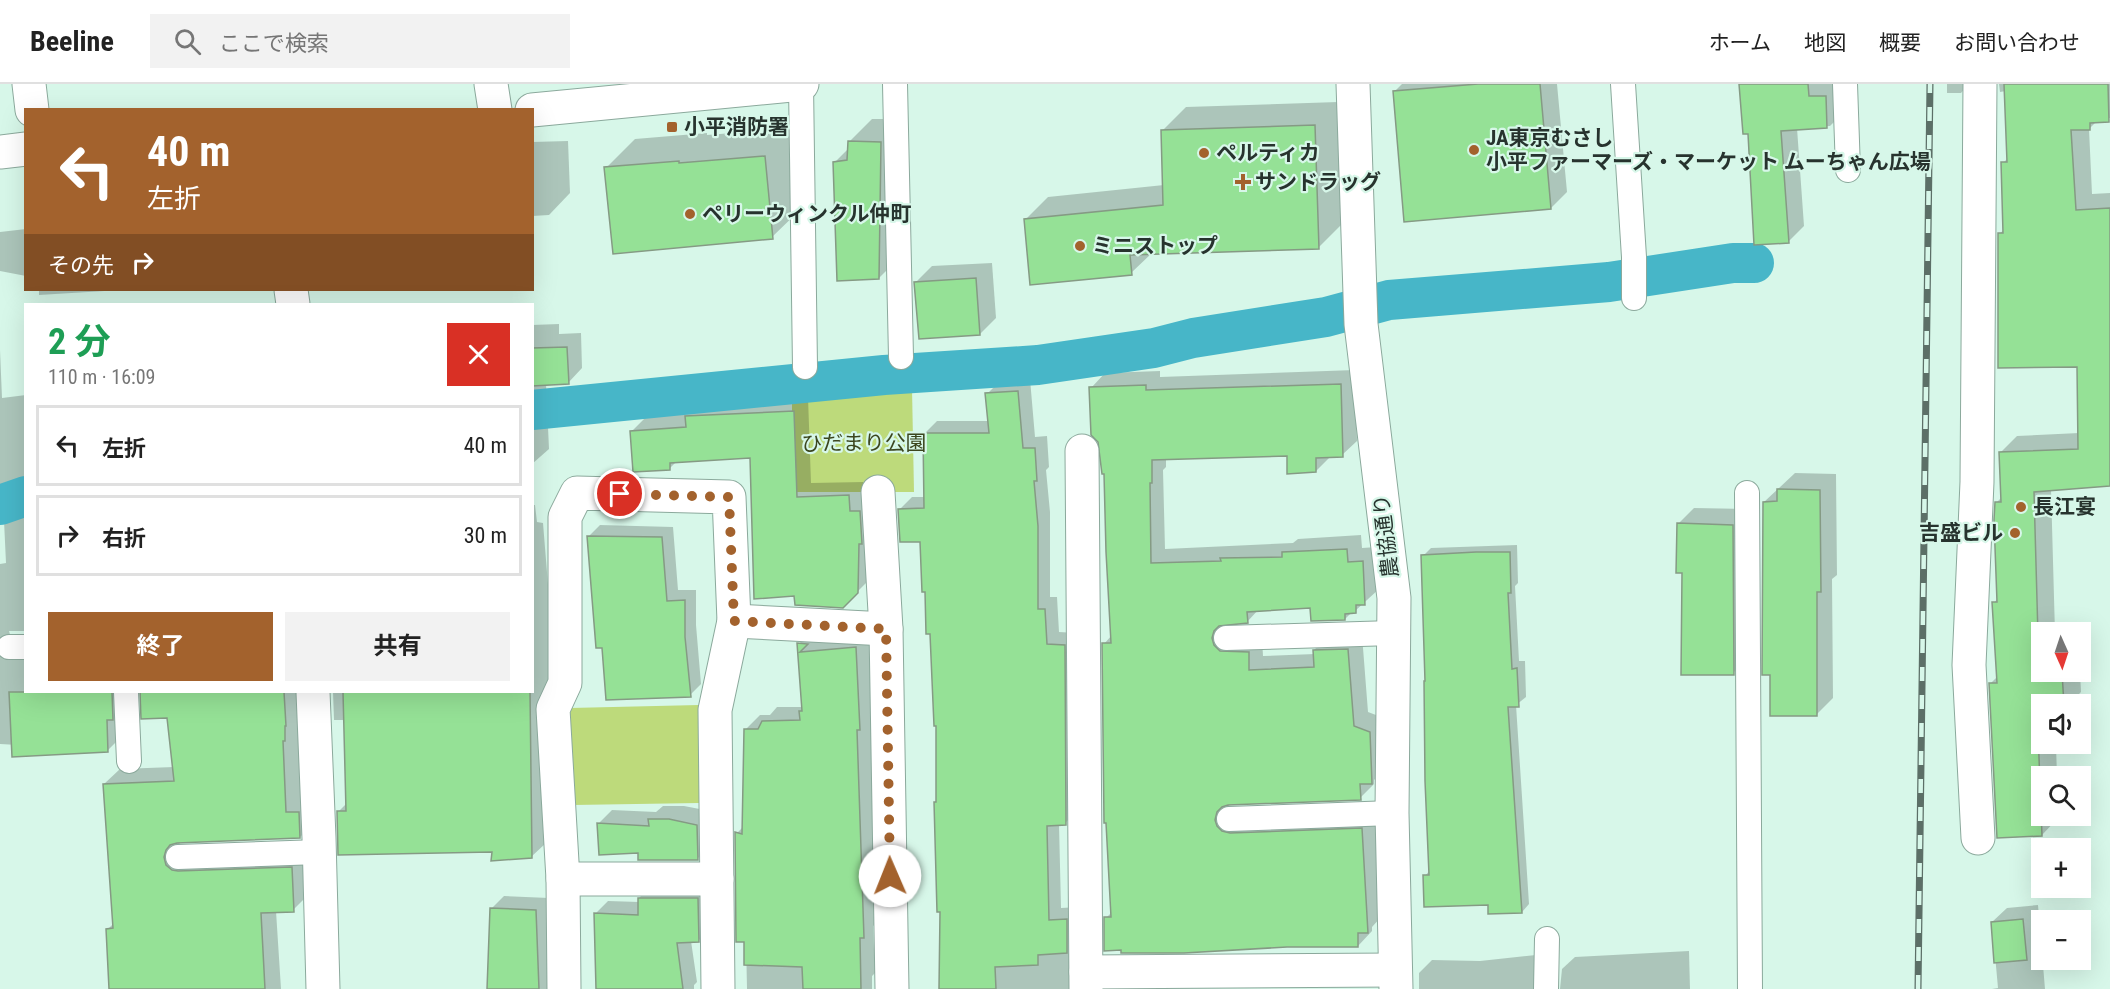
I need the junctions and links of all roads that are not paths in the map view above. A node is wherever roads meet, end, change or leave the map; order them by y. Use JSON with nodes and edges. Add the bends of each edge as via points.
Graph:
{"nodes":[{"id":1,"x":29,"y":84,"type":"edge"},
{"id":2,"x":491,"y":84,"type":"edge"},
{"id":3,"x":797,"y":84,"type":"edge"},
{"id":4,"x":896,"y":84,"type":"edge"},
{"id":5,"x":1353,"y":84,"type":"edge"},
{"id":6,"x":1623,"y":84,"type":"edge"},
{"id":7,"x":1845,"y":84,"type":"edge"},
{"id":8,"x":1980,"y":84,"type":"edge"},
{"id":9,"x":32,"y":108,"type":"edge"},
{"id":10,"x":495,"y":108,"type":"edge"},
{"id":11,"x":534,"y":110,"type":"edge"},
{"id":12,"x":24,"y":149,"type":"edge"},
{"id":13,"x":0,"y":152,"type":"edge"},
{"id":14,"x":1848,"y":170,"type":"dead end"},
{"id":15,"x":1634,"y":298,"type":"dead end"},
{"id":16,"x":901,"y":357,"type":"dead end"},
{"id":17,"x":806,"y":367,"type":"dead end"},
{"id":18,"x":1082,"y":451,"type":"dead end"},
{"id":19,"x":878,"y":492,"type":"dead end"},
{"id":20,"x":1747,"y":493,"type":"dead end"},
{"id":21,"x":734,"y":621,"type":"junction"},
{"id":22,"x":886,"y":629,"type":"junction"},
{"id":23,"x":1394,"y":633,"type":"junction"},
{"id":24,"x":1226,"y":638,"type":"dead end"},
{"id":25,"x":126,"y":693,"type":"edge"},
{"id":26,"x":312,"y":693,"type":"edge"},
{"id":27,"x":129,"y":761,"type":"dead end"},
{"id":28,"x":1392,"y":813,"type":"junction"},
{"id":29,"x":1229,"y":819,"type":"dead end"},
{"id":30,"x":1978,"y":838,"type":"dead end"},
{"id":31,"x":319,"y":852,"type":"junction"},
{"id":32,"x":178,"y":857,"type":"dead end"},
{"id":33,"x":563,"y":879,"type":"junction"},
{"id":34,"x":717,"y":879,"type":"junction"},
{"id":35,"x":1547,"y":939,"type":"dead end"},
{"id":36,"x":1395,"y":980,"type":"edge"},
{"id":37,"x":1086,"y":981,"type":"edge"},
{"id":38,"x":323,"y":989,"type":"edge"},
{"id":39,"x":564,"y":989,"type":"edge"},
{"id":40,"x":718,"y":989,"type":"edge"},
{"id":41,"x":892,"y":989,"type":"edge"},
{"id":42,"x":1546,"y":989,"type":"edge"},
{"id":43,"x":1750,"y":989,"type":"edge"}],
"edges":[{"from":1,"to":9,"type":"street"},
{"from":2,"to":10,"type":"street"},
{"from":3,"to":11,"type":"street"},
{"from":3,"to":17,"type":"lane"},
{"from":4,"to":16,"type":"lane"},
{"from":5,"to":23,"type":"street","name":"農協通り","via":[[1361,324],[1394,598]]},
{"from":6,"to":15,"type":"lane"},
{"from":7,"to":14,"type":"lane"},
{"from":8,"to":30,"type":"street","via":[[1977,482],[1969,665]]},
{"from":12,"to":13,"type":"street"},
{"from":18,"to":37,"type":"street"},
{"from":19,"to":22,"type":"street"},
{"from":20,"to":43,"type":"lane"},
{"from":21,"to":22,"type":"street"},
{"from":21,"to":33,"type":"street","via":[[729,497],[577,493],[565,517],[565,683],[553,709]]},
{"from":21,"to":34,"type":"street","via":[[715,710]]},
{"from":22,"to":41,"type":"street"},
{"from":23,"to":24,"type":"lane"},
{"from":23,"to":28,"type":"street","name":"農協通り"},
{"from":25,"to":27,"type":"lane"},
{"from":26,"to":31,"type":"street"},
{"from":28,"to":29,"type":"lane"},
{"from":28,"to":36,"type":"street","name":"農協通り"},
{"from":31,"to":32,"type":"lane"},
{"from":31,"to":38,"type":"street"},
{"from":33,"to":34,"type":"street"},
{"from":33,"to":39,"type":"street"},
{"from":34,"to":40,"type":"street"},
{"from":35,"to":42,"type":"lane"},
{"from":36,"to":37,"type":"street"}]}
